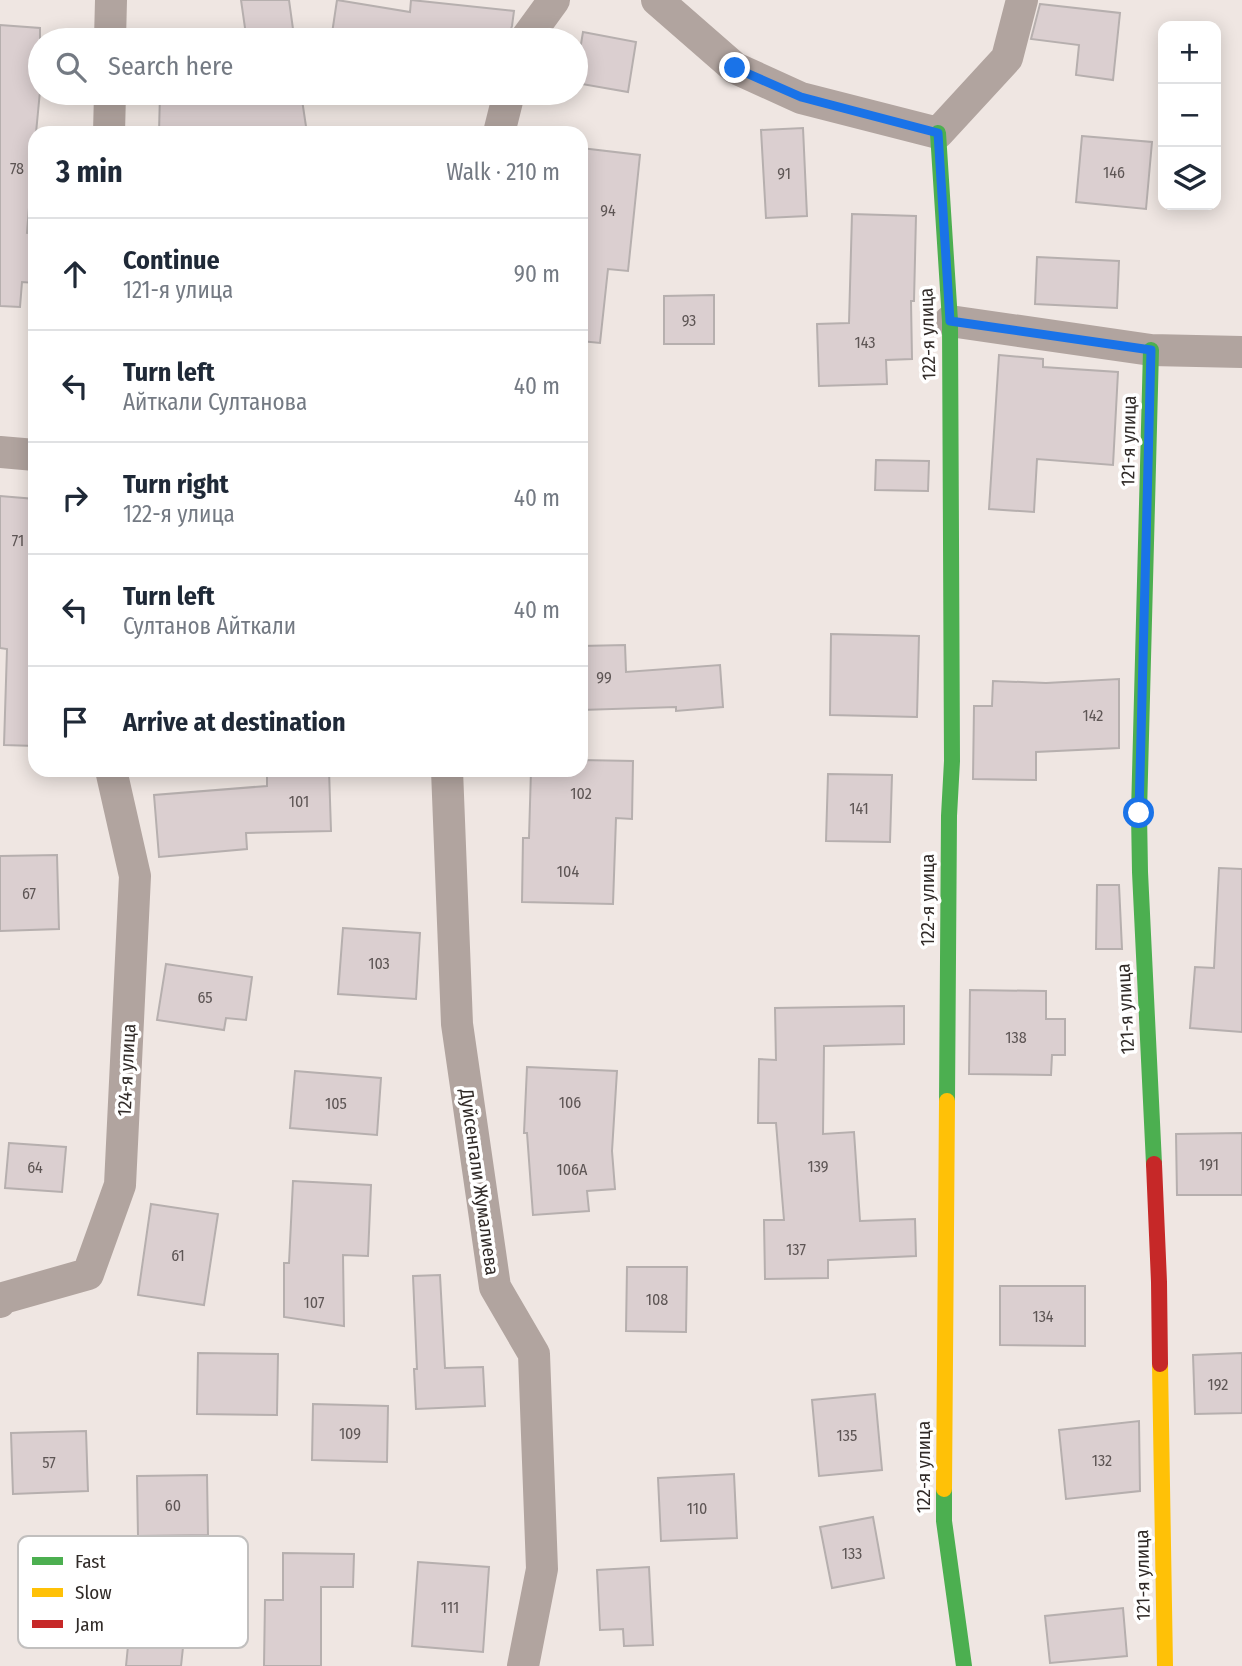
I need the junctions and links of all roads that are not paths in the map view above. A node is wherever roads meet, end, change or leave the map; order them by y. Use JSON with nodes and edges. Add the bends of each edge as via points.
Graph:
{"nodes":[{"id":1,"x":111,"y":0,"type":"edge"},
{"id":2,"x":554,"y":0,"type":"edge"},
{"id":3,"x":657,"y":0,"type":"edge"},
{"id":4,"x":1022,"y":0,"type":"edge"},
{"id":5,"x":110,"y":28,"type":"edge"},
{"id":6,"x":534,"y":28,"type":"edge"},
{"id":7,"x":110,"y":105,"type":"edge"},
{"id":8,"x":506,"y":105,"type":"edge"},
{"id":9,"x":109,"y":126,"type":"edge"},
{"id":10,"x":501,"y":126,"type":"edge"},
{"id":11,"x":938,"y":133,"type":"junction"},
{"id":12,"x":950,"y":321,"type":"junction"},
{"id":13,"x":1151,"y":350,"type":"junction"},
{"id":14,"x":1242,"y":352,"type":"edge"},
{"id":15,"x":0,"y":452,"type":"edge"},
{"id":16,"x":28,"y":454,"type":"edge"},
{"id":17,"x":113,"y":777,"type":"edge"},
{"id":18,"x":446,"y":777,"type":"edge"},
{"id":19,"x":0,"y":1302,"type":"edge"},
{"id":20,"x":523,"y":1666,"type":"edge"},
{"id":21,"x":964,"y":1666,"type":"edge"},
{"id":22,"x":1165,"y":1666,"type":"edge"}],
"edges":[{"from":1,"to":5,"type":"street"},
{"from":2,"to":6,"type":"street"},
{"from":3,"to":11,"type":"street","via":[[735,68],[801,97]]},
{"from":4,"to":11,"type":"street","via":[[1007,58]]},
{"from":7,"to":9,"type":"street"},
{"from":8,"to":10,"type":"street"},
{"from":11,"to":12,"type":"street","name":"122-я улица"},
{"from":12,"to":13,"type":"street"},
{"from":12,"to":21,"type":"street","name":"122-я улица","via":[[944,1521]]},
{"from":13,"to":14,"type":"street"},
{"from":13,"to":22,"type":"street","name":"121-я улица","via":[[1139,813],[1159,1282]]},
{"from":15,"to":16,"type":"street"},
{"from":17,"to":19,"type":"street","name":"124-я улица","via":[[135,876],[120,1185],[88,1274]]},
{"from":18,"to":20,"type":"street","name":"Дуйсенгали Жумалиева","via":[[457,1024],[495,1287],[534,1354],[542,1569]]}]}
